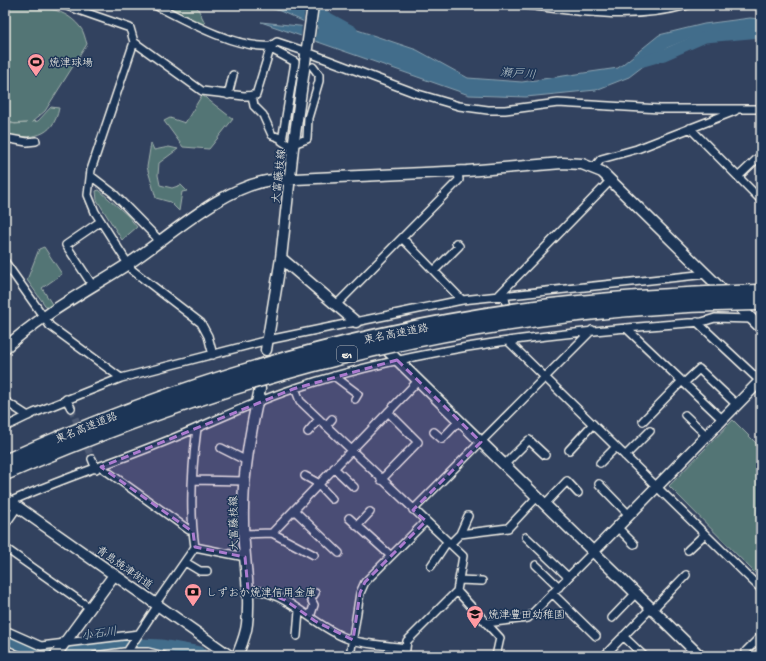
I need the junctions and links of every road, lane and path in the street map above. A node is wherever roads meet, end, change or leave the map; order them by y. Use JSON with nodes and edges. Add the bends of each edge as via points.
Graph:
{"nodes":[{"id":1,"x":64,"y":5,"type":"edge"},
{"id":2,"x":155,"y":5,"type":"edge"},
{"id":3,"x":313,"y":5,"type":"edge"},
{"id":4,"x":526,"y":5,"type":"edge"},
{"id":5,"x":594,"y":5,"type":"edge"},
{"id":6,"x":644,"y":5,"type":"edge"},
{"id":7,"x":688,"y":5,"type":"edge"},
{"id":8,"x":134,"y":42,"type":"junction"},
{"id":9,"x":271,"y":46,"type":"junction"},
{"id":10,"x":307,"y":49,"type":"junction"},
{"id":11,"x":313,"y":68,"type":"dead end"},
{"id":12,"x":233,"y":75,"type":"dead end"},
{"id":13,"x":228,"y":95,"type":"junction"},
{"id":14,"x":252,"y":95,"type":"junction"},
{"id":15,"x":740,"y":109,"type":"junction"},
{"id":16,"x":761,"y":109,"type":"edge"},
{"id":17,"x":690,"y":128,"type":"junction"},
{"id":18,"x":5,"y":138,"type":"edge"},
{"id":19,"x":283,"y":139,"type":"junction"},
{"id":20,"x":36,"y":141,"type":"dead end"},
{"id":21,"x":293,"y":146,"type":"junction"},
{"id":22,"x":761,"y":155,"type":"edge"},
{"id":23,"x":594,"y":168,"type":"junction"},
{"id":24,"x":458,"y":172,"type":"junction"},
{"id":25,"x":91,"y":176,"type":"junction"},
{"id":26,"x":738,"y":177,"type":"junction"},
{"id":27,"x":291,"y":179,"type":"junction"},
{"id":28,"x":611,"y":180,"type":"junction"},
{"id":29,"x":761,"y":200,"type":"edge"},
{"id":30,"x":101,"y":221,"type":"junction"},
{"id":31,"x":402,"y":238,"type":"junction"},
{"id":32,"x":160,"y":242,"type":"junction"},
{"id":33,"x":456,"y":243,"type":"dead end"},
{"id":34,"x":281,"y":258,"type":"junction"},
{"id":35,"x":5,"y":262,"type":"edge"},
{"id":36,"x":128,"y":263,"type":"junction"},
{"id":37,"x":434,"y":271,"type":"junction"},
{"id":38,"x":707,"y":274,"type":"junction"},
{"id":39,"x":93,"y":286,"type":"junction"},
{"id":40,"x":502,"y":294,"type":"junction"},
{"id":41,"x":462,"y":300,"type":"junction"},
{"id":42,"x":506,"y":302,"type":"dead end"},
{"id":43,"x":337,"y":304,"type":"junction"},
{"id":44,"x":44,"y":318,"type":"junction"},
{"id":45,"x":752,"y":319,"type":"junction"},
{"id":46,"x":356,"y":322,"type":"junction"},
{"id":47,"x":698,"y":322,"type":"junction"},
{"id":48,"x":626,"y":328,"type":"junction"},
{"id":49,"x":761,"y":328,"type":"edge"},
{"id":50,"x":592,"y":330,"type":"junction"},
{"id":51,"x":510,"y":339,"type":"junction"},
{"id":52,"x":267,"y":345,"type":"junction"},
{"id":53,"x":5,"y":348,"type":"edge"},
{"id":54,"x":389,"y":352,"type":"dead end"},
{"id":55,"x":213,"y":355,"type":"junction"},
{"id":56,"x":397,"y":360,"type":"junction"},
{"id":57,"x":334,"y":376,"type":"junction"},
{"id":58,"x":122,"y":378,"type":"junction"},
{"id":59,"x":546,"y":378,"type":"junction"},
{"id":60,"x":760,"y":380,"type":"edge"},
{"id":61,"x":418,"y":381,"type":"junction"},
{"id":62,"x":683,"y":382,"type":"junction"},
{"id":63,"x":295,"y":388,"type":"junction"},
{"id":64,"x":260,"y":389,"type":"dead end"},
{"id":65,"x":66,"y":399,"type":"junction"},
{"id":66,"x":355,"y":400,"type":"dead end"},
{"id":67,"x":5,"y":401,"type":"edge"},
{"id":68,"x":257,"y":402,"type":"junction"},
{"id":69,"x":737,"y":405,"type":"junction"},
{"id":70,"x":71,"y":408,"type":"tunnel mouth"},
{"id":71,"x":388,"y":412,"type":"junction"},
{"id":72,"x":685,"y":414,"type":"dead end"},
{"id":73,"x":28,"y":416,"type":"junction"},
{"id":74,"x":319,"y":419,"type":"junction"},
{"id":75,"x":332,"y":419,"type":"dead end"},
{"id":76,"x":723,"y":420,"type":"junction"},
{"id":77,"x":459,"y":421,"type":"junction"},
{"id":78,"x":643,"y":421,"type":"dead end"},
{"id":79,"x":593,"y":424,"type":"junction"},
{"id":80,"x":326,"y":426,"type":"junction"},
{"id":81,"x":5,"y":427,"type":"edge"},
{"id":82,"x":197,"y":428,"type":"junction"},
{"id":83,"x":650,"y":431,"type":"dead end"},
{"id":84,"x":308,"y":432,"type":"dead end"},
{"id":85,"x":434,"y":432,"type":"dead end"},
{"id":86,"x":707,"y":436,"type":"junction"},
{"id":87,"x":481,"y":442,"type":"junction"},
{"id":88,"x":616,"y":447,"type":"junction"},
{"id":89,"x":221,"y":448,"type":"dead end"},
{"id":90,"x":350,"y":450,"type":"junction"},
{"id":91,"x":569,"y":450,"type":"dead end"},
{"id":92,"x":545,"y":455,"type":"dead end"},
{"id":93,"x":626,"y":456,"type":"junction"},
{"id":94,"x":92,"y":459,"type":"tunnel mouth"},
{"id":95,"x":247,"y":460,"type":"junction"},
{"id":96,"x":5,"y":462,"type":"edge"},
{"id":97,"x":600,"y":463,"type":"dead end"},
{"id":98,"x":504,"y":465,"type":"junction"},
{"id":99,"x":98,"y":468,"type":"junction"},
{"id":100,"x":334,"y":468,"type":"junction"},
{"id":101,"x":5,"y":473,"type":"edge"},
{"id":102,"x":305,"y":476,"type":"dead end"},
{"id":103,"x":193,"y":480,"type":"junction"},
{"id":104,"x":381,"y":480,"type":"junction"},
{"id":105,"x":245,"y":481,"type":"junction"},
{"id":106,"x":599,"y":484,"type":"dead end"},
{"id":107,"x":318,"y":485,"type":"junction"},
{"id":108,"x":656,"y":486,"type":"junction"},
{"id":109,"x":354,"y":488,"type":"dead end"},
{"id":110,"x":578,"y":492,"type":"dead end"},
{"id":111,"x":332,"y":499,"type":"dead end"},
{"id":112,"x":541,"y":501,"type":"junction"},
{"id":113,"x":10,"y":503,"type":"edge"},
{"id":114,"x":413,"y":510,"type":"junction"},
{"id":115,"x":295,"y":511,"type":"junction"},
{"id":116,"x":370,"y":512,"type":"dead end"},
{"id":117,"x":629,"y":515,"type":"junction"},
{"id":118,"x":468,"y":516,"type":"dead end"},
{"id":119,"x":349,"y":518,"type":"dead end"},
{"id":120,"x":426,"y":522,"type":"junction"},
{"id":121,"x":5,"y":525,"type":"edge"},
{"id":122,"x":357,"y":526,"type":"junction"},
{"id":123,"x":617,"y":527,"type":"junction"},
{"id":124,"x":192,"y":530,"type":"junction"},
{"id":125,"x":272,"y":533,"type":"junction"},
{"id":126,"x":243,"y":534,"type":"junction"},
{"id":127,"x":460,"y":534,"type":"junction"},
{"id":128,"x":705,"y":534,"type":"junction"},
{"id":129,"x":526,"y":537,"type":"dead end"},
{"id":130,"x":449,"y":543,"type":"junction"},
{"id":131,"x":634,"y":544,"type":"dead end"},
{"id":132,"x":195,"y":548,"type":"junction"},
{"id":133,"x":8,"y":550,"type":"dead end"},
{"id":134,"x":688,"y":550,"type":"dead end"},
{"id":135,"x":593,"y":552,"type":"junction"},
{"id":136,"x":339,"y":553,"type":"dead end"},
{"id":137,"x":314,"y":555,"type":"dead end"},
{"id":138,"x":391,"y":556,"type":"junction"},
{"id":139,"x":245,"y":557,"type":"junction"},
{"id":140,"x":185,"y":562,"type":"junction"},
{"id":141,"x":536,"y":565,"type":"dead end"},
{"id":142,"x":431,"y":566,"type":"dead end"},
{"id":143,"x":207,"y":571,"type":"dead end"},
{"id":144,"x":114,"y":574,"type":"junction"},
{"id":145,"x":686,"y":575,"type":"dead end"},
{"id":146,"x":568,"y":577,"type":"junction"},
{"id":147,"x":459,"y":580,"type":"junction"},
{"id":148,"x":482,"y":581,"type":"dead end"},
{"id":149,"x":559,"y":587,"type":"junction"},
{"id":150,"x":761,"y":589,"type":"edge"},
{"id":151,"x":248,"y":590,"type":"junction"},
{"id":152,"x":457,"y":591,"type":"junction"},
{"id":153,"x":315,"y":592,"type":"dead end"},
{"id":154,"x":552,"y":593,"type":"junction"},
{"id":155,"x":636,"y":593,"type":"junction"},
{"id":156,"x":157,"y":604,"type":"junction"},
{"id":157,"x":90,"y":608,"type":"junction"},
{"id":158,"x":652,"y":609,"type":"junction"},
{"id":159,"x":299,"y":611,"type":"junction"},
{"id":160,"x":310,"y":617,"type":"junction"},
{"id":161,"x":612,"y":618,"type":"dead end"},
{"id":162,"x":486,"y":623,"type":"junction"},
{"id":163,"x":5,"y":630,"type":"edge"},
{"id":164,"x":138,"y":635,"type":"junction"},
{"id":165,"x":297,"y":636,"type":"dead end"},
{"id":166,"x":596,"y":636,"type":"dead end"},
{"id":167,"x":623,"y":636,"type":"junction"},
{"id":168,"x":760,"y":638,"type":"edge"},
{"id":169,"x":353,"y":640,"type":"junction"},
{"id":170,"x":65,"y":642,"type":"junction"},
{"id":171,"x":406,"y":648,"type":"junction"},
{"id":172,"x":5,"y":649,"type":"edge"},
{"id":173,"x":746,"y":651,"type":"dead end"},
{"id":174,"x":125,"y":652,"type":"edge"},
{"id":175,"x":20,"y":656,"type":"edge"},
{"id":176,"x":55,"y":656,"type":"edge"},
{"id":177,"x":95,"y":656,"type":"edge"},
{"id":178,"x":164,"y":656,"type":"edge"},
{"id":179,"x":230,"y":656,"type":"edge"},
{"id":180,"x":237,"y":656,"type":"edge"},
{"id":181,"x":350,"y":656,"type":"edge"},
{"id":182,"x":405,"y":656,"type":"edge"},
{"id":183,"x":496,"y":656,"type":"edge"},
{"id":184,"x":604,"y":656,"type":"edge"},
{"id":185,"x":644,"y":656,"type":"edge"},
{"id":186,"x":700,"y":656,"type":"edge"}],
"edges":[{"from":1,"to":8,"type":"street","via":[[130,28]]},
{"from":2,"to":9,"type":"street","via":[[230,40],[250,46]]},
{"from":3,"to":10,"type":"street","name":"大富藤枝線"},
{"from":4,"to":7,"type":"street","via":[[597,14],[670,10]]},
{"from":5,"to":6,"type":"street"},
{"from":8,"to":13,"type":"street","via":[[202,91]]},
{"from":8,"to":25,"type":"street"},
{"from":9,"to":10,"type":"street","via":[[276,42]]},
{"from":9,"to":14,"type":"street","via":[[256,95]]},
{"from":9,"to":19,"type":"street","via":[[276,52],[295,62]]},
{"from":10,"to":15,"type":"street","via":[[418,94],[460,106],[488,110],[558,103],[660,109]]},
{"from":10,"to":21,"type":"street","name":"大富藤枝線"},
{"from":11,"to":21,"type":"street","via":[[319,80],[308,118],[307,139]]},
{"from":12,"to":13,"type":"street"},
{"from":13,"to":14,"type":"street"},
{"from":14,"to":19,"type":"street","via":[[254,106],[263,115],[272,135]]},
{"from":15,"to":16,"type":"street"},
{"from":15,"to":17,"type":"street"},
{"from":17,"to":23,"type":"street","via":[[637,149],[601,159]]},
{"from":17,"to":26,"type":"street"},
{"from":18,"to":20,"type":"street"},
{"from":19,"to":21,"type":"street","via":[[285,145]]},
{"from":21,"to":27,"type":"street","name":"大富藤枝線"},
{"from":22,"to":26,"type":"street"},
{"from":23,"to":24,"type":"street","via":[[582,164],[562,163]]},
{"from":23,"to":28,"type":"street"},
{"from":24,"to":27,"type":"street"},
{"from":24,"to":31,"type":"street","via":[[460,180]]},
{"from":25,"to":30,"type":"street","via":[[88,195]]},
{"from":25,"to":32,"type":"street","via":[[113,193]]},
{"from":26,"to":29,"type":"street"},
{"from":27,"to":32,"type":"street","via":[[264,181],[240,188],[226,195]]},
{"from":27,"to":34,"type":"street","name":"大富藤枝線"},
{"from":28,"to":38,"type":"street"},
{"from":28,"to":40,"type":"street"},
{"from":30,"to":36,"type":"street"},
{"from":30,"to":39,"type":"street","via":[[66,245]]},
{"from":31,"to":37,"type":"street"},
{"from":31,"to":43,"type":"street"},
{"from":32,"to":36,"type":"street"},
{"from":33,"to":37,"type":"street","via":[[459,246]]},
{"from":34,"to":43,"type":"street"},
{"from":34,"to":52,"type":"street","name":"大富藤枝線"},
{"from":35,"to":44,"type":"street"},
{"from":36,"to":39,"type":"street"},
{"from":36,"to":55,"type":"street","via":[[132,270],[200,323],[208,336]]},
{"from":37,"to":41,"type":"street"},
{"from":38,"to":40,"type":"street"},
{"from":38,"to":45,"type":"street"},
{"from":39,"to":44,"type":"street"},
{"from":40,"to":41,"type":"street"},
{"from":40,"to":42,"type":"street"},
{"from":41,"to":46,"type":"street"},
{"from":43,"to":46,"type":"street"},
{"from":44,"to":53,"type":"street"},
{"from":44,"to":58,"type":"street","via":[[50,326]]},
{"from":45,"to":47,"type":"street","via":[[715,318]]},
{"from":45,"to":49,"type":"street"},
{"from":46,"to":52,"type":"street"},
{"from":47,"to":48,"type":"street"},
{"from":47,"to":60,"type":"street"},
{"from":48,"to":50,"type":"street"},
{"from":48,"to":62,"type":"street"},
{"from":50,"to":51,"type":"street"},
{"from":50,"to":59,"type":"street"},
{"from":51,"to":56,"type":"street"},
{"from":51,"to":59,"type":"street"},
{"from":52,"to":55,"type":"street"},
{"from":54,"to":56,"type":"street"},
{"from":55,"to":58,"type":"street"},
{"from":56,"to":57,"type":"street"},
{"from":56,"to":61,"type":"street"},
{"from":57,"to":63,"type":"street"},
{"from":57,"to":66,"type":"street","via":[[358,394]]},
{"from":58,"to":65,"type":"street"},
{"from":59,"to":79,"type":"street"},
{"from":59,"to":87,"type":"street"},
{"from":60,"to":69,"type":"street"},
{"from":61,"to":71,"type":"street"},
{"from":61,"to":77,"type":"street"},
{"from":62,"to":69,"type":"street","via":[[699,369]]},
{"from":62,"to":76,"type":"street"},
{"from":62,"to":78,"type":"street"},
{"from":63,"to":68,"type":"street"},
{"from":63,"to":74,"type":"street","via":[[300,401]]},
{"from":64,"to":68,"type":"street","name":"大富藤枝線"},
{"from":65,"to":70,"type":"street"},
{"from":65,"to":73,"type":"street"},
{"from":67,"to":73,"type":"street"},
{"from":68,"to":82,"type":"street"},
{"from":68,"to":95,"type":"street","name":"大富藤枝線"},
{"from":69,"to":76,"type":"street"},
{"from":71,"to":90,"type":"street"},
{"from":71,"to":104,"type":"street","via":[[418,442]]},
{"from":72,"to":86,"type":"street"},
{"from":73,"to":81,"type":"street"},
{"from":74,"to":80,"type":"street"},
{"from":74,"to":84,"type":"street"},
{"from":75,"to":80,"type":"street"},
{"from":76,"to":86,"type":"street"},
{"from":77,"to":85,"type":"street","via":[[442,439]]},
{"from":77,"to":87,"type":"street"},
{"from":79,"to":88,"type":"street"},
{"from":79,"to":91,"type":"street"},
{"from":80,"to":90,"type":"street"},
{"from":82,"to":99,"type":"street"},
{"from":82,"to":103,"type":"street"},
{"from":83,"to":93,"type":"street"},
{"from":86,"to":108,"type":"street"},
{"from":87,"to":98,"type":"street"},
{"from":87,"to":114,"type":"street"},
{"from":88,"to":93,"type":"street"},
{"from":88,"to":97,"type":"street"},
{"from":89,"to":95,"type":"street"},
{"from":90,"to":100,"type":"street"},
{"from":90,"to":104,"type":"street"},
{"from":92,"to":98,"type":"street","via":[[529,440]]},
{"from":93,"to":108,"type":"street"},
{"from":94,"to":99,"type":"street"},
{"from":95,"to":105,"type":"street","name":"大富藤枝線"},
{"from":96,"to":101,"type":"highway","name":"東名高速道路","number":"E1","bridge":true,"via":[[114,415],[272,362],[337,345],[519,310],[608,299],[757,298],[585,312],[459,331],[382,346],[247,382],[165,409]]},
{"from":98,"to":112,"type":"street"},
{"from":99,"to":113,"type":"street"},
{"from":99,"to":124,"type":"street"},
{"from":100,"to":107,"type":"street"},
{"from":100,"to":109,"type":"street"},
{"from":102,"to":107,"type":"street"},
{"from":103,"to":105,"type":"street"},
{"from":103,"to":124,"type":"street"},
{"from":104,"to":114,"type":"street"},
{"from":105,"to":126,"type":"street","name":"大富藤枝線"},
{"from":106,"to":117,"type":"street"},
{"from":107,"to":111,"type":"street"},
{"from":107,"to":115,"type":"street"},
{"from":108,"to":117,"type":"street"},
{"from":108,"to":128,"type":"street"},
{"from":110,"to":112,"type":"street","via":[[567,481]]},
{"from":112,"to":127,"type":"street","via":[[508,528]]},
{"from":112,"to":135,"type":"street"},
{"from":113,"to":121,"type":"street"},
{"from":113,"to":144,"type":"street","name":"青島焼津街道"},
{"from":114,"to":120,"type":"street"},
{"from":115,"to":125,"type":"street"},
{"from":115,"to":136,"type":"street"},
{"from":116,"to":122,"type":"street"},
{"from":117,"to":123,"type":"street"},
{"from":118,"to":127,"type":"street"},
{"from":119,"to":122,"type":"street"},
{"from":120,"to":130,"type":"street"},
{"from":120,"to":138,"type":"street"},
{"from":122,"to":138,"type":"street"},
{"from":123,"to":131,"type":"street"},
{"from":123,"to":135,"type":"street"},
{"from":124,"to":132,"type":"street"},
{"from":125,"to":126,"type":"street"},
{"from":125,"to":137,"type":"street"},
{"from":126,"to":139,"type":"street","name":"大富藤枝線"},
{"from":127,"to":130,"type":"street"},
{"from":128,"to":134,"type":"street"},
{"from":128,"to":150,"type":"street"},
{"from":129,"to":146,"type":"street"},
{"from":130,"to":142,"type":"street"},
{"from":130,"to":147,"type":"street","via":[[463,556]]},
{"from":132,"to":139,"type":"street"},
{"from":132,"to":140,"type":"street"},
{"from":133,"to":157,"type":"street"},
{"from":135,"to":146,"type":"street"},
{"from":135,"to":155,"type":"street"},
{"from":138,"to":169,"type":"street","via":[[364,582],[360,592]]},
{"from":139,"to":151,"type":"street","name":"大富藤枝線"},
{"from":140,"to":143,"type":"street","via":[[200,571]]},
{"from":140,"to":156,"type":"street"},
{"from":141,"to":149,"type":"street"},
{"from":144,"to":156,"type":"street","name":"青島焼津街道"},
{"from":144,"to":157,"type":"street"},
{"from":145,"to":158,"type":"street"},
{"from":146,"to":149,"type":"street"},
{"from":147,"to":148,"type":"street"},
{"from":147,"to":152,"type":"street"},
{"from":149,"to":154,"type":"street"},
{"from":151,"to":159,"type":"street","via":[[259,590],[285,600]]},
{"from":151,"to":180,"type":"street","name":"大富藤枝線","via":[[247,626]]},
{"from":152,"to":162,"type":"street"},
{"from":152,"to":171,"type":"street","via":[[407,641]]},
{"from":153,"to":160,"type":"street","via":[[311,599],[314,605]]},
{"from":154,"to":162,"type":"street","via":[[528,618]]},
{"from":154,"to":166,"type":"street"},
{"from":155,"to":158,"type":"street"},
{"from":155,"to":161,"type":"street"},
{"from":156,"to":164,"type":"street"},
{"from":156,"to":179,"type":"street","name":"青島焼津街道"},
{"from":157,"to":170,"type":"street"},
{"from":158,"to":167,"type":"street"},
{"from":158,"to":186,"type":"street"},
{"from":159,"to":160,"type":"street"},
{"from":159,"to":165,"type":"street"},
{"from":160,"to":169,"type":"street"},
{"from":162,"to":183,"type":"street","via":[[500,638]]},
{"from":163,"to":170,"type":"street","via":[[37,645],[47,646]]},
{"from":164,"to":170,"type":"street"},
{"from":164,"to":174,"type":"street"},
{"from":167,"to":184,"type":"street"},
{"from":167,"to":185,"type":"street"},
{"from":168,"to":173,"type":"street"},
{"from":169,"to":171,"type":"street"},
{"from":169,"to":181,"type":"street"},
{"from":170,"to":176,"type":"street"},
{"from":171,"to":182,"type":"street"},
{"from":172,"to":175,"type":"street"},
{"from":174,"to":177,"type":"street"},
{"from":174,"to":178,"type":"street","via":[[148,652]]}]}
